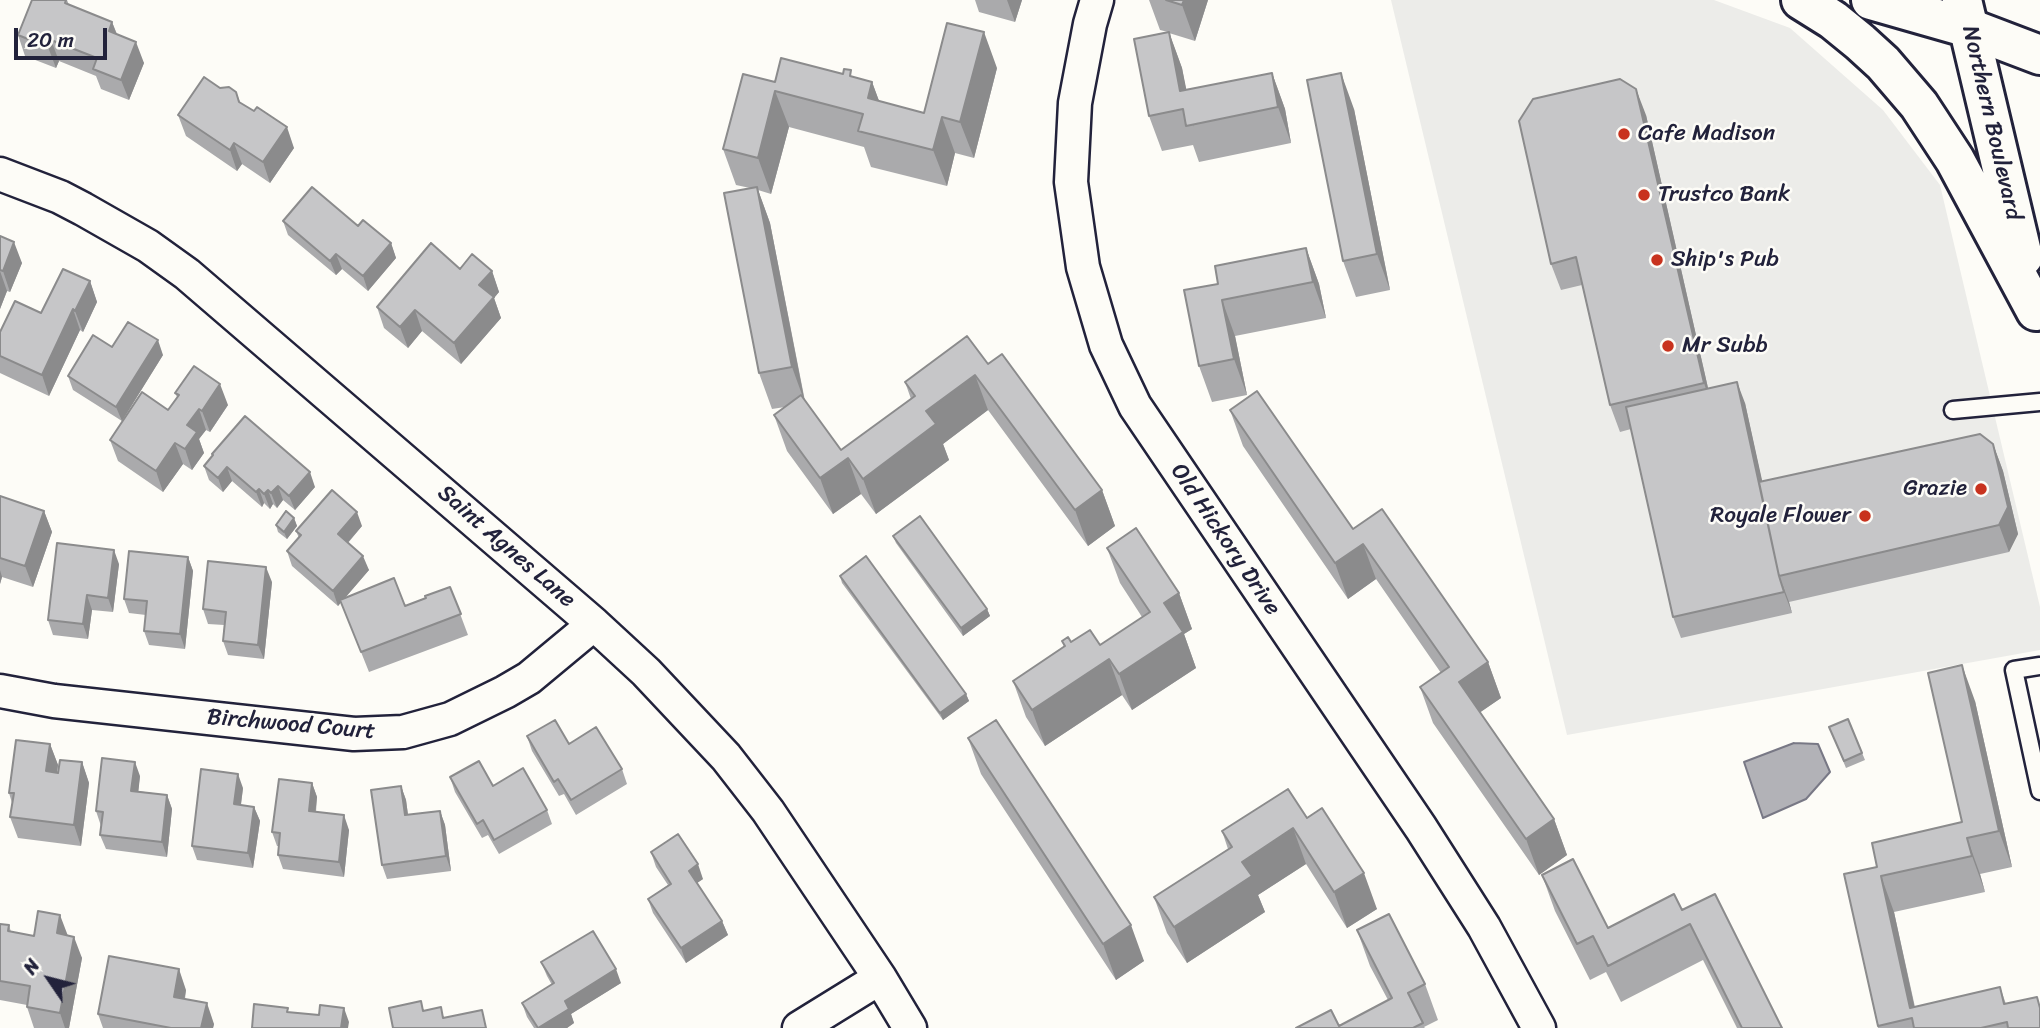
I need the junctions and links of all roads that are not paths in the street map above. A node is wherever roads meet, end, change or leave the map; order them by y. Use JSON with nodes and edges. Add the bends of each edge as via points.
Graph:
{"nodes":[{"id":1,"x":1097,"y":0,"type":"edge"},
{"id":2,"x":1801,"y":0,"type":"edge"},
{"id":3,"x":1871,"y":0,"type":"edge"},
{"id":4,"x":1965,"y":14,"type":"edge"},
{"id":5,"x":2040,"y":55,"type":"edge"},
{"id":6,"x":0,"y":174,"type":"edge"},
{"id":7,"x":2038,"y":319,"type":"edge"},
{"id":8,"x":2040,"y":402,"type":"edge"},
{"id":9,"x":1953,"y":410,"type":"dead end"},
{"id":10,"x":594,"y":624,"type":"junction"},
{"id":11,"x":2040,"y":666,"type":"edge"},
{"id":12,"x":0,"y":691,"type":"edge"},
{"id":13,"x":2040,"y":791,"type":"edge"},
{"id":14,"x":880,"y":978,"type":"junction"},
{"id":15,"x":799,"y":1028,"type":"edge"},
{"id":16,"x":910,"y":1028,"type":"edge"},
{"id":17,"x":1539,"y":1028,"type":"edge"}],
"edges":[{"from":1,"to":17,"type":"street","name":"Old Hickory Drive","via":[[1075,103],[1071,182],[1083,267],[1106,345],[1135,407],[1421,828]]},
{"from":2,"to":7,"type":"main road","via":[[1860,42],[1919,105],[1955,160]]},
{"from":3,"to":4,"type":"main road"},
{"from":4,"to":5,"type":"main road"},
{"from":4,"to":7,"type":"main road","name":"Northern Boulevard"},
{"from":6,"to":10,"type":"street","name":"Saint Agnes Lane","via":[[83,209],[187,274]]},
{"from":8,"to":9,"type":"lane"},
{"from":10,"to":12,"type":"street","name":"Birchwood Court","via":[[506,692],[450,719],[403,732],[354,734]]},
{"from":10,"to":14,"type":"street","name":"Saint Agnes Lane","via":[[726,757],[768,811]]},
{"from":11,"to":13,"type":"lane","via":[[2014,670]]},
{"from":14,"to":15,"type":"street"},
{"from":14,"to":16,"type":"street","name":"Saint Agnes Lane"}]}
